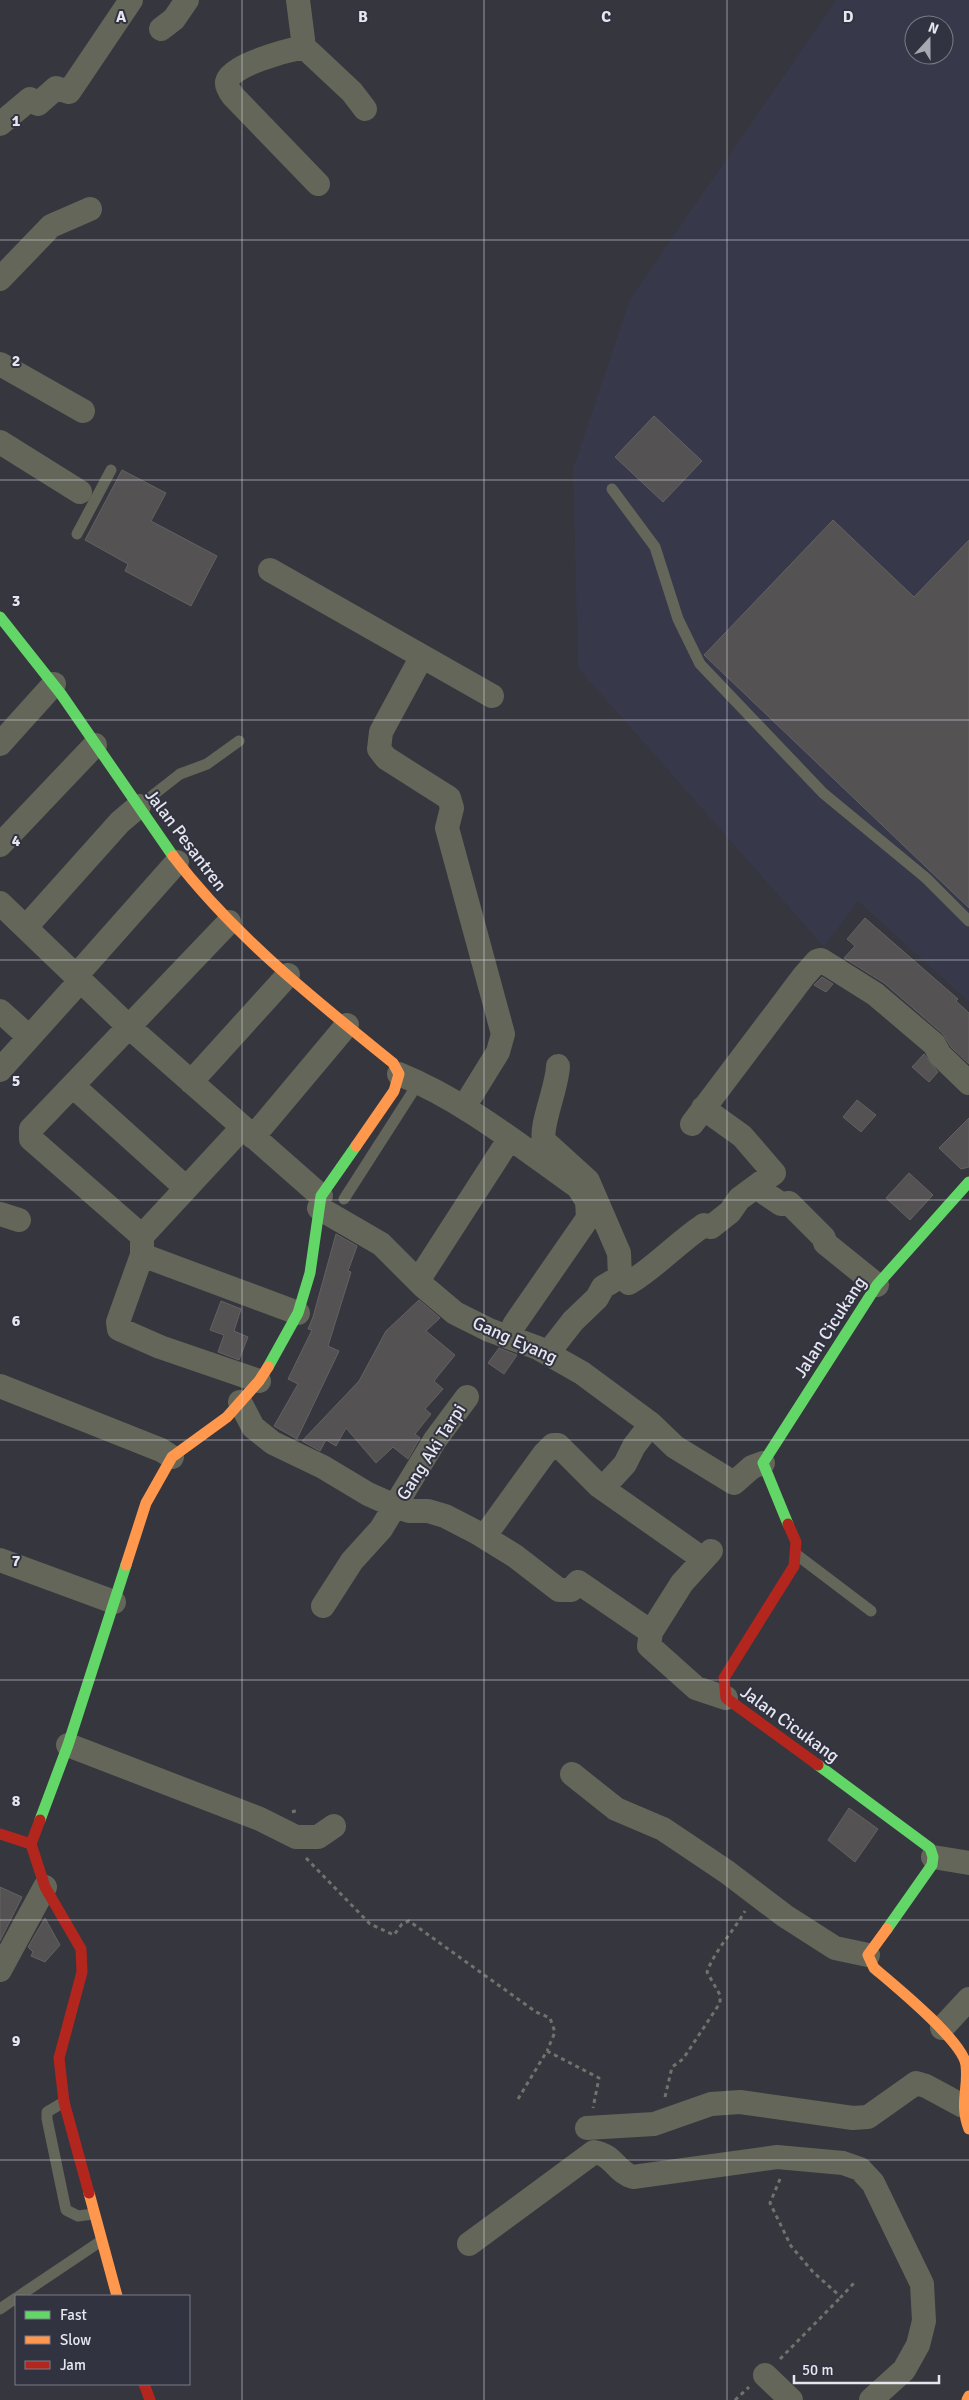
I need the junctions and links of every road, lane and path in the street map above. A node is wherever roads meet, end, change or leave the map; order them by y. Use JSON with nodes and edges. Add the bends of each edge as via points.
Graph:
{"nodes":[{"id":1,"x":131,"y":0,"type":"edge"},
{"id":2,"x":187,"y":0,"type":"edge"},
{"id":3,"x":298,"y":0,"type":"edge"},
{"id":4,"x":162,"y":30,"type":"dead end"},
{"id":5,"x":304,"y":47,"type":"junction"},
{"id":6,"x":365,"y":109,"type":"dead end"},
{"id":7,"x":0,"y":124,"type":"edge"},
{"id":8,"x":318,"y":184,"type":"dead end"},
{"id":9,"x":90,"y":209,"type":"dead end"},
{"id":10,"x":0,"y":278,"type":"edge"},
{"id":11,"x":0,"y":364,"type":"edge"},
{"id":12,"x":83,"y":411,"type":"dead end"},
{"id":13,"x":0,"y":442,"type":"edge"},
{"id":14,"x":111,"y":470,"type":"dead end"},
{"id":15,"x":612,"y":489,"type":"dead end"},
{"id":16,"x":87,"y":496,"type":"junction"},
{"id":17,"x":77,"y":534,"type":"dead end"},
{"id":18,"x":270,"y":570,"type":"dead end"},
{"id":19,"x":3,"y":626,"type":"edge"},
{"id":20,"x":421,"y":658,"type":"junction"},
{"id":21,"x":54,"y":684,"type":"junction"},
{"id":22,"x":492,"y":696,"type":"dead end"},
{"id":23,"x":239,"y":741,"type":"dead end"},
{"id":24,"x":0,"y":744,"type":"edge"},
{"id":25,"x":95,"y":744,"type":"junction"},
{"id":26,"x":139,"y":806,"type":"junction"},
{"id":27,"x":0,"y":844,"type":"edge"},
{"id":28,"x":176,"y":862,"type":"junction"},
{"id":29,"x":0,"y":903,"type":"edge"},
{"id":30,"x":969,"y":921,"type":"edge"},
{"id":31,"x":228,"y":922,"type":"junction"},
{"id":32,"x":26,"y":927,"type":"junction"},
{"id":33,"x":288,"y":975,"type":"junction"},
{"id":34,"x":77,"y":979,"type":"junction"},
{"id":35,"x":0,"y":1011,"type":"edge"},
{"id":36,"x":347,"y":1025,"type":"junction"},
{"id":37,"x":129,"y":1027,"type":"junction"},
{"id":38,"x":29,"y":1037,"type":"junction"},
{"id":39,"x":558,"y":1066,"type":"dead end"},
{"id":40,"x":0,"y":1070,"type":"edge"},
{"id":41,"x":409,"y":1078,"type":"junction"},
{"id":42,"x":191,"y":1082,"type":"junction"},
{"id":43,"x":969,"y":1082,"type":"edge"},
{"id":44,"x":73,"y":1086,"type":"junction"},
{"id":45,"x":464,"y":1107,"type":"junction"},
{"id":46,"x":247,"y":1133,"type":"junction"},
{"id":47,"x":510,"y":1138,"type":"junction"},
{"id":48,"x":969,"y":1182,"type":"edge"},
{"id":49,"x":186,"y":1188,"type":"junction"},
{"id":50,"x":757,"y":1188,"type":"junction"},
{"id":51,"x":344,"y":1199,"type":"dead end"},
{"id":52,"x":320,"y":1202,"type":"junction"},
{"id":53,"x":142,"y":1245,"type":"junction"},
{"id":54,"x":423,"y":1273,"type":"dead end"},
{"id":55,"x":620,"y":1277,"type":"junction"},
{"id":56,"x":877,"y":1285,"type":"junction"},
{"id":57,"x":298,"y":1313,"type":"junction"},
{"id":58,"x":514,"y":1325,"type":"dead end"},
{"id":59,"x":548,"y":1353,"type":"junction"},
{"id":60,"x":259,"y":1381,"type":"junction"},
{"id":61,"x":0,"y":1386,"type":"edge"},
{"id":62,"x":467,"y":1397,"type":"dead end"},
{"id":63,"x":240,"y":1402,"type":"junction"},
{"id":64,"x":651,"y":1424,"type":"junction"},
{"id":65,"x":172,"y":1457,"type":"junction"},
{"id":66,"x":763,"y":1463,"type":"junction"},
{"id":67,"x":603,"y":1488,"type":"junction"},
{"id":68,"x":395,"y":1506,"type":"junction"},
{"id":69,"x":484,"y":1537,"type":"junction"},
{"id":70,"x":797,"y":1555,"type":"junction"},
{"id":71,"x":0,"y":1560,"type":"edge"},
{"id":72,"x":114,"y":1602,"type":"junction"},
{"id":73,"x":322,"y":1606,"type":"dead end"},
{"id":74,"x":871,"y":1611,"type":"dead end"},
{"id":75,"x":651,"y":1632,"type":"junction"},
{"id":76,"x":726,"y":1698,"type":"junction"},
{"id":77,"x":68,"y":1745,"type":"junction"},
{"id":78,"x":572,"y":1774,"type":"dead end"},
{"id":79,"x":334,"y":1826,"type":"dead end"},
{"id":80,"x":0,"y":1834,"type":"edge"},
{"id":81,"x":31,"y":1844,"type":"junction"},
{"id":82,"x":305,"y":1857,"type":"dead end"},
{"id":83,"x":933,"y":1857,"type":"junction"},
{"id":84,"x":969,"y":1863,"type":"edge"},
{"id":85,"x":45,"y":1887,"type":"junction"},
{"id":86,"x":755,"y":1893,"type":"junction"},
{"id":87,"x":868,"y":1955,"type":"junction"},
{"id":88,"x":0,"y":1970,"type":"edge"},
{"id":89,"x":969,"y":1999,"type":"edge"},
{"id":90,"x":942,"y":2028,"type":"junction"},
{"id":91,"x":547,"y":2051,"type":"junction"},
{"id":92,"x":968,"y":2062,"type":"edge"},
{"id":93,"x":518,"y":2099,"type":"dead end"},
{"id":94,"x":64,"y":2102,"type":"junction"},
{"id":95,"x":966,"y":2117,"type":"edge"},
{"id":96,"x":665,"y":2120,"type":"junction"},
{"id":97,"x":587,"y":2128,"type":"joint"},
{"id":98,"x":803,"y":2159,"type":"junction"},
{"id":99,"x":93,"y":2214,"type":"junction"},
{"id":100,"x":101,"y":2241,"type":"junction"},
{"id":101,"x":469,"y":2244,"type":"dead end"},
{"id":102,"x":854,"y":2284,"type":"dead end"},
{"id":103,"x":21,"y":2295,"type":"edge"},
{"id":104,"x":117,"y":2295,"type":"edge"},
{"id":105,"x":841,"y":2297,"type":"junction"},
{"id":106,"x":15,"y":2299,"type":"edge"},
{"id":107,"x":0,"y":2309,"type":"edge"},
{"id":108,"x":765,"y":2375,"type":"joint"},
{"id":109,"x":144,"y":2385,"type":"edge"},
{"id":110,"x":969,"y":2396,"type":"edge"},
{"id":111,"x":150,"y":2400,"type":"edge"},
{"id":112,"x":791,"y":2400,"type":"edge"},
{"id":113,"x":871,"y":2400,"type":"edge"},
{"id":114,"x":967,"y":2400,"type":"edge"}],
"edges":[{"from":1,"to":7,"type":"street","via":[[69,92],[56,88],[38,104],[30,99]]},
{"from":2,"to":4,"type":"street"},
{"from":3,"to":5,"type":"street"},
{"from":5,"to":6,"type":"street","via":[[352,92]]},
{"from":5,"to":8,"type":"street","via":[[234,71],[227,84],[232,96]]},
{"from":9,"to":10,"type":"street","via":[[51,226]]},
{"from":11,"to":12,"type":"street"},
{"from":13,"to":16,"type":"street"},
{"from":14,"to":16,"type":"lane"},
{"from":15,"to":30,"type":"lane","via":[[655,547],[678,619],[700,664],[823,793],[926,878]]},
{"from":16,"to":17,"type":"lane"},
{"from":18,"to":20,"type":"street"},
{"from":19,"to":21,"type":"street","name":"Jalan Pesantren"},
{"from":20,"to":22,"type":"street"},
{"from":20,"to":45,"type":"street","via":[[381,732],[379,748],[386,758],[449,798],[452,808],[447,828],[503,1034],[498,1052]]},
{"from":21,"to":24,"type":"street"},
{"from":21,"to":25,"type":"street","name":"Jalan Pesantren"},
{"from":23,"to":26,"type":"lane","via":[[207,764],[180,774]]},
{"from":25,"to":26,"type":"street","name":"Jalan Pesantren"},
{"from":25,"to":27,"type":"street"},
{"from":26,"to":28,"type":"street","name":"Jalan Pesantren"},
{"from":26,"to":32,"type":"street","via":[[120,822]]},
{"from":28,"to":31,"type":"street","name":"Jalan Pesantren"},
{"from":28,"to":34,"type":"street"},
{"from":29,"to":32,"type":"street","name":"Gang Eyang"},
{"from":31,"to":33,"type":"street","name":"Jalan Pesantren"},
{"from":31,"to":37,"type":"street"},
{"from":32,"to":34,"type":"street","name":"Gang Eyang"},
{"from":33,"to":36,"type":"street","name":"Jalan Pesantren"},
{"from":33,"to":42,"type":"street"},
{"from":34,"to":37,"type":"street","name":"Gang Eyang"},
{"from":34,"to":38,"type":"street"},
{"from":35,"to":38,"type":"street"},
{"from":36,"to":41,"type":"street","name":"Jalan Pesantren"},
{"from":36,"to":46,"type":"street"},
{"from":37,"to":42,"type":"street","name":"Gang Eyang"},
{"from":37,"to":44,"type":"street"},
{"from":38,"to":40,"type":"street"},
{"from":39,"to":55,"type":"street","via":[[557,1082],[541,1132],[544,1141],[588,1181],[619,1253]]},
{"from":41,"to":45,"type":"street"},
{"from":41,"to":51,"type":"lane"},
{"from":41,"to":52,"type":"street","via":[[394,1091]]},
{"from":42,"to":46,"type":"street","name":"Gang Eyang"},
{"from":43,"to":50,"type":"street","via":[[934,1044],[875,994],[821,960],[817,961],[698,1116],[742,1136],[774,1173]]},
{"from":44,"to":49,"type":"street"},
{"from":44,"to":53,"type":"street","via":[[32,1129],[32,1139]]},
{"from":45,"to":47,"type":"street"},
{"from":46,"to":49,"type":"street"},
{"from":46,"to":52,"type":"street","name":"Gang Eyang"},
{"from":47,"to":54,"type":"street"},
{"from":47,"to":58,"type":"street","via":[[578,1188],[587,1201],[588,1218]]},
{"from":48,"to":56,"type":"street","name":"Jalan Cicukang"},
{"from":49,"to":53,"type":"street"},
{"from":50,"to":55,"type":"street","via":[[739,1199],[730,1212],[711,1227],[704,1225],[680,1241],[642,1275],[629,1282]]},
{"from":50,"to":56,"type":"street","via":[[781,1204],[789,1203],[824,1238],[825,1243]]},
{"from":52,"to":57,"type":"street","via":[[310,1273]]},
{"from":52,"to":59,"type":"street","name":"Gang Eyang","via":[[381,1244],[455,1313]]},
{"from":53,"to":57,"type":"street"},
{"from":53,"to":60,"type":"street","via":[[118,1322],[119,1329],[160,1347]]},
{"from":55,"to":59,"type":"street","via":[[604,1287]]},
{"from":56,"to":66,"type":"street","name":"Jalan Cicukang"},
{"from":57,"to":60,"type":"street"},
{"from":59,"to":64,"type":"street","name":"Gang Eyang","via":[[582,1373]]},
{"from":60,"to":63,"type":"street"},
{"from":61,"to":65,"type":"street"},
{"from":62,"to":68,"type":"street","name":"Gang Aki Tarpi","via":[[435,1440]]},
{"from":63,"to":65,"type":"street","via":[[227,1417]]},
{"from":63,"to":68,"type":"street","via":[[253,1427],[273,1443]]},
{"from":64,"to":66,"type":"street","name":"Gang Eyang","via":[[675,1447],[734,1483],[752,1467]]},
{"from":64,"to":67,"type":"street","via":[[625,1464]]},
{"from":65,"to":72,"type":"street","via":[[146,1503]]},
{"from":66,"to":70,"type":"street","via":[[796,1542]]},
{"from":67,"to":69,"type":"street","via":[[558,1445],[553,1445]]},
{"from":67,"to":75,"type":"street","via":[[707,1555],[678,1589]]},
{"from":68,"to":69,"type":"street","via":[[446,1516]]},
{"from":68,"to":73,"type":"street","name":"Gang Aki Tarpi"},
{"from":69,"to":75,"type":"street","via":[[559,1590],[571,1590],[578,1582]]},
{"from":70,"to":74,"type":"lane"},
{"from":70,"to":76,"type":"street","name":"Jalan Cicukang","via":[[794,1566],[724,1678]]},
{"from":71,"to":72,"type":"street"},
{"from":72,"to":77,"type":"street"},
{"from":75,"to":76,"type":"street","via":[[649,1646],[663,1661],[696,1688]]},
{"from":76,"to":83,"type":"street","name":"Jalan Cicukang","via":[[930,1848]]},
{"from":77,"to":79,"type":"street","via":[[260,1819],[296,1837],[318,1837]]},
{"from":77,"to":81,"type":"street"},
{"from":78,"to":86,"type":"street","via":[[616,1809],[663,1828]]},
{"from":80,"to":81,"type":"street"},
{"from":81,"to":85,"type":"street"},
{"from":82,"to":91,"type":"path","via":[[370,1924],[394,1935],[402,1924],[409,1921],[536,2012],[550,2018],[556,2032]]},
{"from":83,"to":84,"type":"street"},
{"from":83,"to":87,"type":"street","via":[[932,1865]]},
{"from":85,"to":88,"type":"street"},
{"from":85,"to":94,"type":"street","via":[[81,1949],[82,1972],[59,2058]]},
{"from":86,"to":87,"type":"street","via":[[835,1948]]},
{"from":86,"to":96,"type":"path","via":[[732,1933],[711,1959],[707,1972],[720,1995],[720,2003],[683,2059],[672,2067],[666,2093]]},
{"from":87,"to":90,"type":"street","via":[[874,1968]]},
{"from":89,"to":90,"type":"street"},
{"from":90,"to":92,"type":"street"},
{"from":91,"to":93,"type":"path"},
{"from":91,"to":97,"type":"path","via":[[599,2078]]},
{"from":92,"to":95,"type":"street"},
{"from":94,"to":99,"type":"street"},
{"from":94,"to":99,"type":"lane","via":[[47,2112],[47,2119],[66,2210],[78,2216]]},
{"from":95,"to":96,"type":"street","via":[[926,2086],[916,2083],[868,2117],[853,2118],[740,2102],[711,2104]]},
{"from":96,"to":97,"type":"street","via":[[654,2124]]},
{"from":98,"to":101,"type":"street","via":[[777,2157],[633,2177],[606,2154],[594,2152]]},
{"from":98,"to":105,"type":"path","via":[[797,2174],[779,2180],[770,2205],[791,2246]]},
{"from":98,"to":113,"type":"street","via":[[843,2163],[860,2169],[873,2184],[922,2284],[924,2320],[918,2344],[904,2370]]},
{"from":99,"to":100,"type":"street"},
{"from":100,"to":103,"type":"lane"},
{"from":100,"to":104,"type":"street"},
{"from":102,"to":105,"type":"path"},
{"from":105,"to":108,"type":"path"},
{"from":106,"to":107,"type":"lane"},
{"from":108,"to":112,"type":"street"},
{"from":109,"to":111,"type":"street"},
{"from":110,"to":114,"type":"street"}]}
